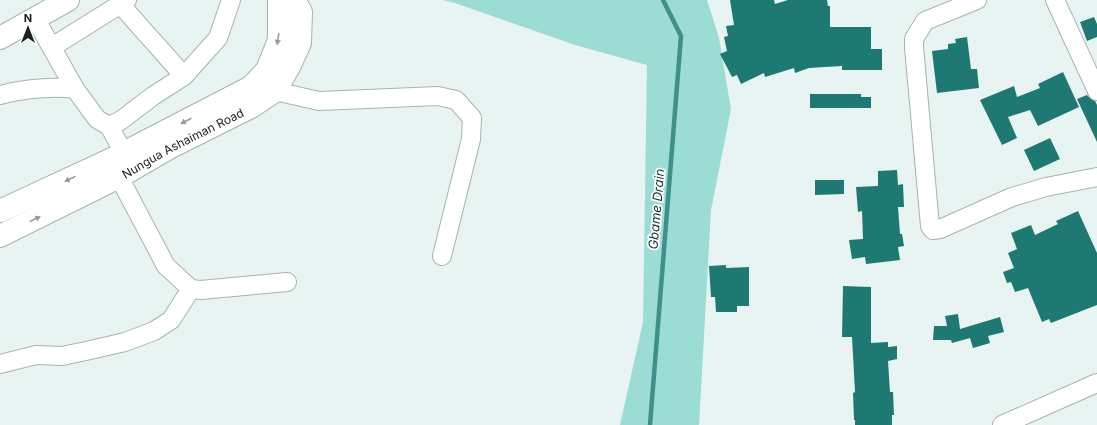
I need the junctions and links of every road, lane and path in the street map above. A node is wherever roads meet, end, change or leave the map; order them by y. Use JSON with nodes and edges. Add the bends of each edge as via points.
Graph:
{"nodes":[{"id":1,"x":68,"y":0,"type":"edge"},
{"id":2,"x":231,"y":0,"type":"edge"},
{"id":3,"x":279,"y":0,"type":"edge"},
{"id":4,"x":294,"y":0,"type":"edge"},
{"id":5,"x":977,"y":0,"type":"edge"},
{"id":6,"x":1055,"y":0,"type":"edge"},
{"id":7,"x":124,"y":2,"type":"edge"},
{"id":8,"x":35,"y":18,"type":"junction"},
{"id":9,"x":0,"y":38,"type":"edge"},
{"id":10,"x":52,"y":47,"type":"junction"},
{"id":11,"x":184,"y":76,"type":"junction"},
{"id":12,"x":75,"y":89,"type":"junction"},
{"id":13,"x":275,"y":91,"type":"junction"},
{"id":14,"x":1097,"y":91,"type":"edge"},
{"id":15,"x":0,"y":95,"type":"edge"},
{"id":16,"x":109,"y":126,"type":"junction"},
{"id":17,"x":118,"y":163,"type":"junction"},
{"id":18,"x":1097,"y":177,"type":"edge"},
{"id":19,"x":0,"y":211,"type":"edge"},
{"id":20,"x":0,"y":236,"type":"edge"},
{"id":21,"x":442,"y":256,"type":"dead end"},
{"id":22,"x":287,"y":282,"type":"dead end"},
{"id":23,"x":191,"y":289,"type":"junction"},
{"id":24,"x":0,"y":364,"type":"edge"},
{"id":25,"x":1097,"y":383,"type":"edge"},
{"id":26,"x":1002,"y":425,"type":"edge"}],
"edges":[{"from":1,"to":8,"type":"main road"},
{"from":2,"to":11,"type":"street","via":[[218,38]]},
{"from":3,"to":17,"type":"main road","name":"Nungua Ashaiman Road","one_way":true,"via":[[279,40],[267,70],[251,87]]},
{"from":4,"to":13,"type":"main road","name":"Nungua Ashaiman Road","via":[[301,12],[300,44]]},
{"from":5,"to":18,"type":"street","via":[[925,21],[914,39],[930,226],[933,230],[940,229],[1012,197]]},
{"from":6,"to":14,"type":"street"},
{"from":7,"to":10,"type":"street"},
{"from":7,"to":11,"type":"street"},
{"from":8,"to":9,"type":"main road"},
{"from":8,"to":10,"type":"street"},
{"from":10,"to":12,"type":"street"},
{"from":11,"to":16,"type":"street"},
{"from":12,"to":15,"type":"street","via":[[59,87]]},
{"from":12,"to":16,"type":"street","via":[[97,119]]},
{"from":13,"to":17,"type":"main road","name":"Nungua Ashaiman Road","via":[[251,107],[169,148]]},
{"from":13,"to":21,"type":"street","via":[[319,101],[438,96],[456,100],[472,118],[471,139]]},
{"from":16,"to":17,"type":"street"},
{"from":17,"to":19,"type":"main road","name":"Nungua Ashaiman Road","one_way":true},
{"from":20,"to":17,"type":"main road","name":"Nungua Ashaiman Road","one_way":true},
{"from":17,"to":23,"type":"street","via":[[166,266]]},
{"from":22,"to":23,"type":"street"},
{"from":23,"to":24,"type":"street","via":[[171,320],[154,331],[125,342],[86,351],[62,356],[36,355]]},
{"from":25,"to":26,"type":"street"}]}
